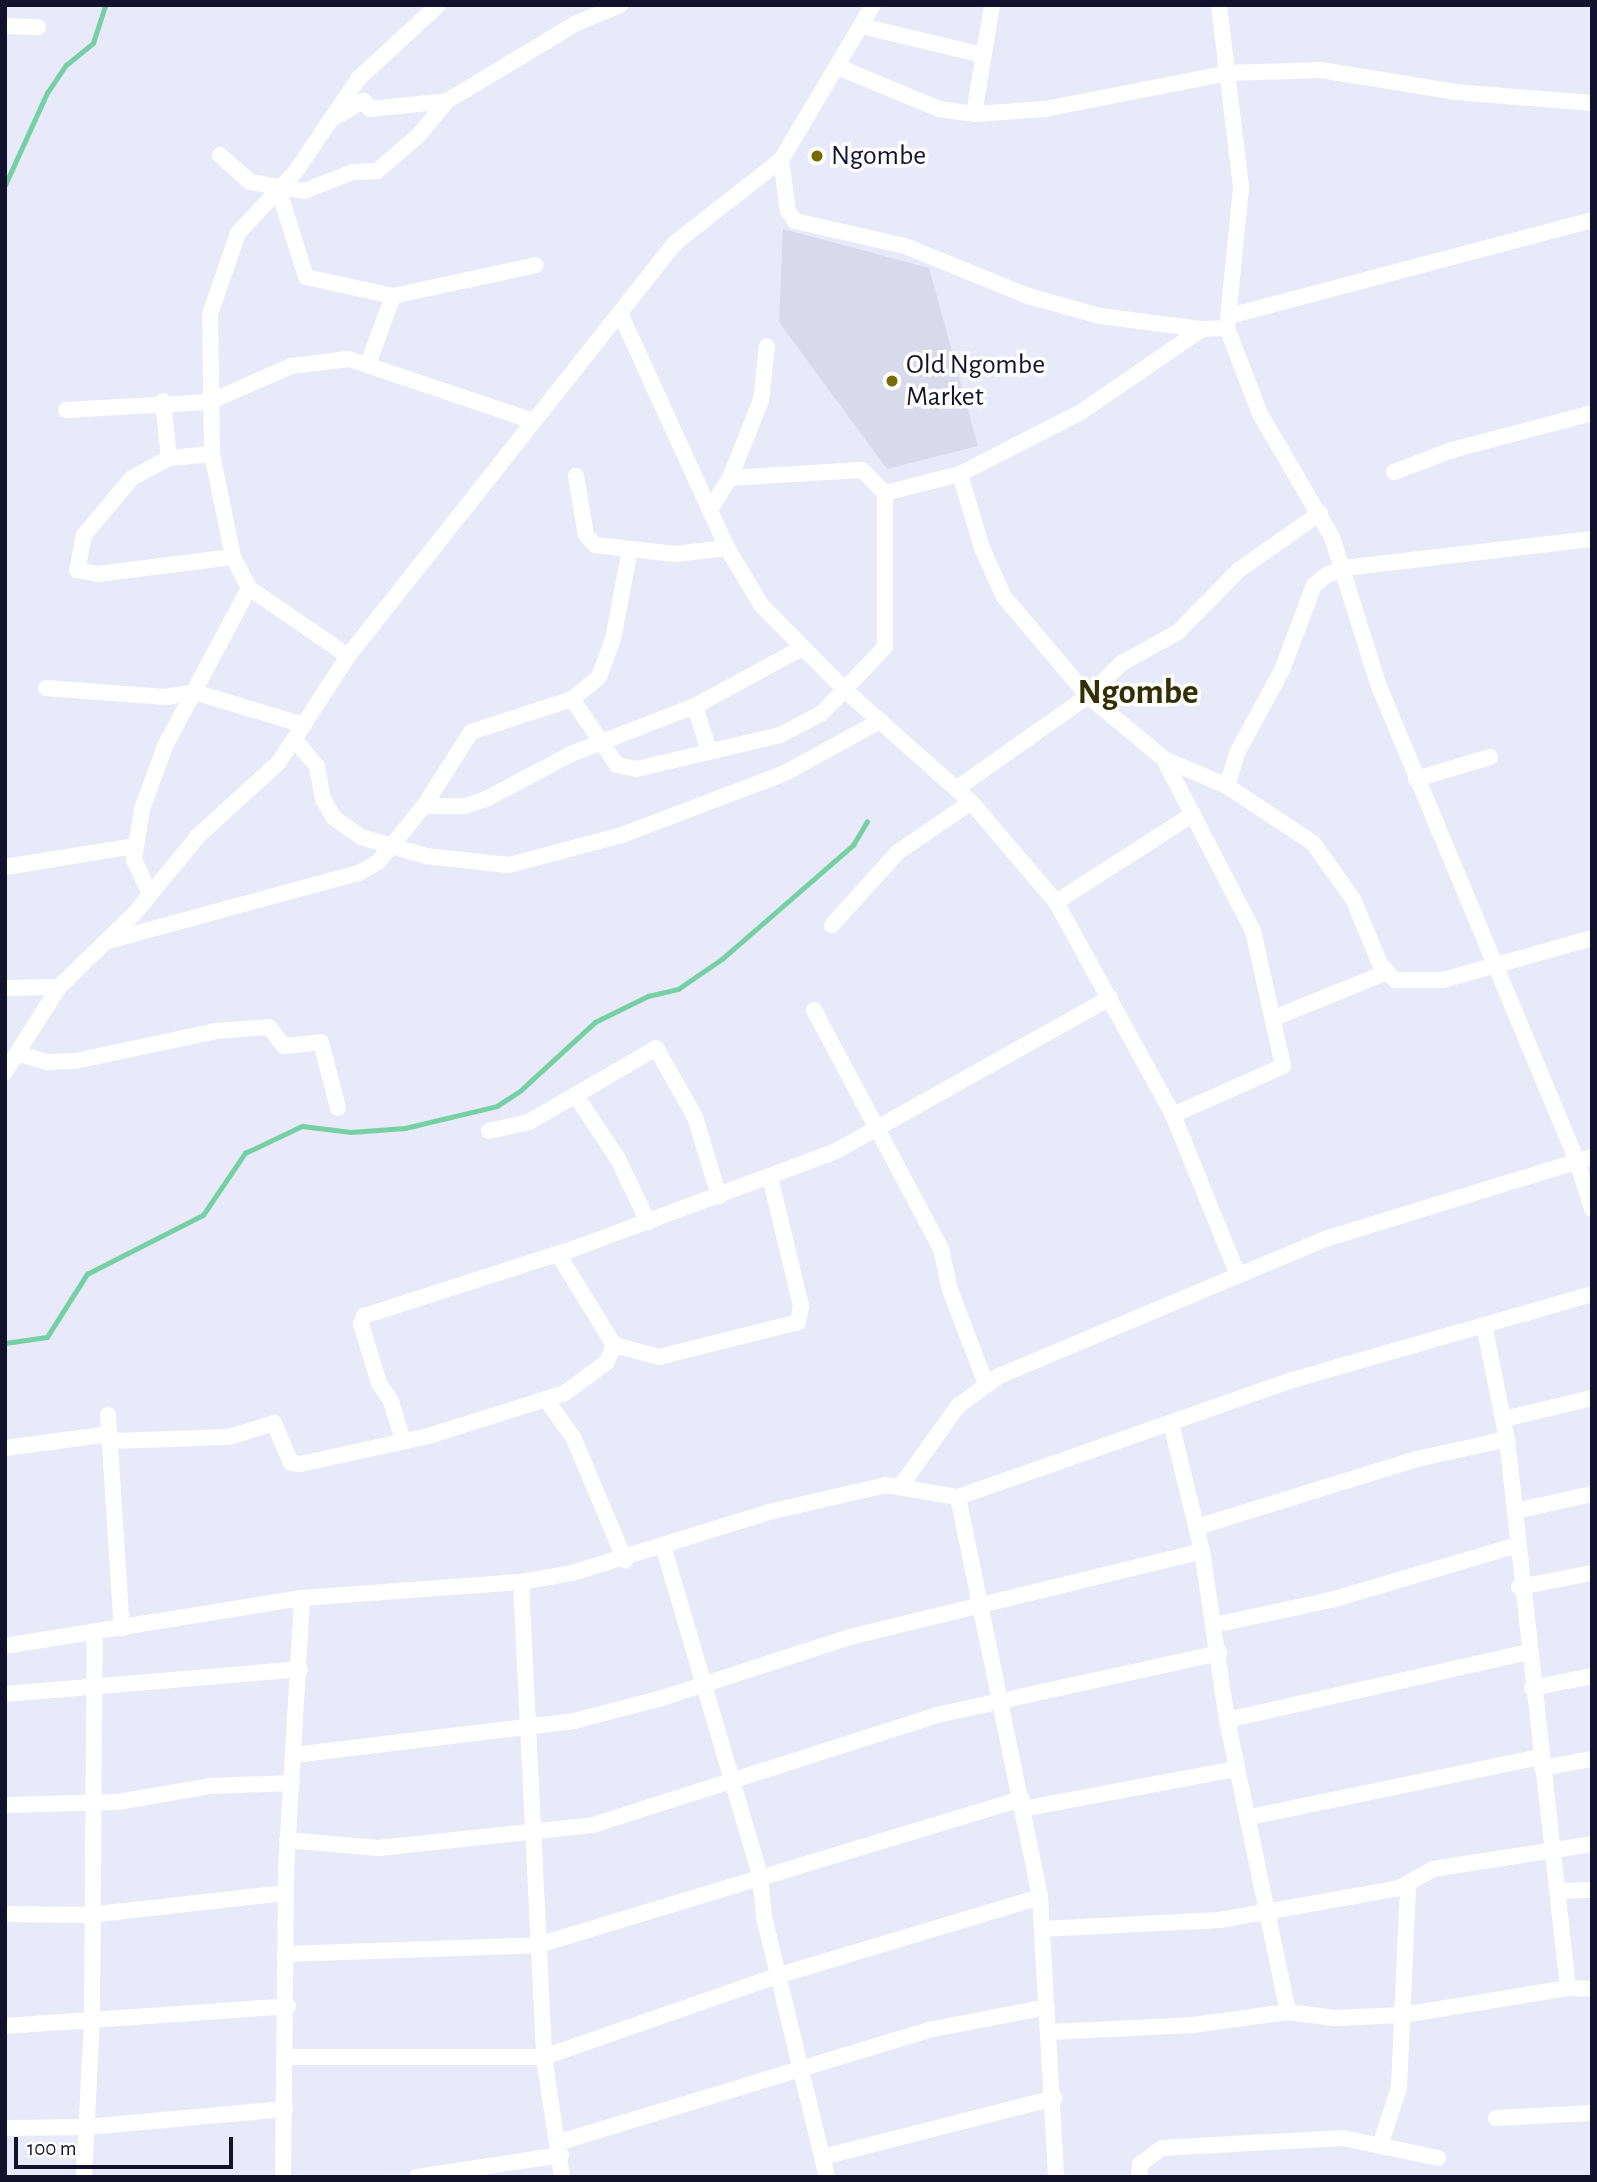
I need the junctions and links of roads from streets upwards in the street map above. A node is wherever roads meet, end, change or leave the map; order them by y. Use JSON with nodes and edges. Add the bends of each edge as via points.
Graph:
{"nodes":[{"id":1,"x":438,"y":5,"type":"edge"},
{"id":2,"x":620,"y":5,"type":"edge"},
{"id":3,"x":873,"y":5,"type":"edge"},
{"id":4,"x":992,"y":5,"type":"edge"},
{"id":5,"x":1219,"y":5,"type":"edge"},
{"id":6,"x":5,"y":26,"type":"edge"},
{"id":7,"x":862,"y":26,"type":"junction"},
{"id":8,"x":38,"y":27,"type":"dead end"},
{"id":9,"x":983,"y":55,"type":"junction"},
{"id":10,"x":838,"y":67,"type":"junction"},
{"id":11,"x":1228,"y":73,"type":"junction"},
{"id":12,"x":447,"y":101,"type":"junction"},
{"id":13,"x":1592,"y":103,"type":"edge"},
{"id":14,"x":974,"y":114,"type":"junction"},
{"id":15,"x":328,"y":121,"type":"junction"},
{"id":16,"x":220,"y":155,"type":"dead end"},
{"id":17,"x":781,"y":160,"type":"junction"},
{"id":18,"x":278,"y":188,"type":"junction"},
{"id":19,"x":1592,"y":220,"type":"edge"},
{"id":20,"x":536,"y":265,"type":"dead end"},
{"id":21,"x":393,"y":296,"type":"junction"},
{"id":22,"x":620,"y":313,"type":"junction"},
{"id":23,"x":1228,"y":322,"type":"junction"},
{"id":24,"x":1202,"y":329,"type":"junction"},
{"id":25,"x":767,"y":346,"type":"dead end"},
{"id":26,"x":369,"y":364,"type":"junction"},
{"id":27,"x":163,"y":401,"type":"junction"},
{"id":28,"x":209,"y":402,"type":"junction"},
{"id":29,"x":66,"y":410,"type":"dead end"},
{"id":30,"x":1592,"y":413,"type":"edge"},
{"id":31,"x":533,"y":421,"type":"junction"},
{"id":32,"x":212,"y":454,"type":"junction"},
{"id":33,"x":169,"y":458,"type":"junction"},
{"id":34,"x":1394,"y":472,"type":"dead end"},
{"id":35,"x":960,"y":474,"type":"junction"},
{"id":36,"x":576,"y":476,"type":"dead end"},
{"id":37,"x":730,"y":478,"type":"junction"},
{"id":38,"x":885,"y":493,"type":"junction"},
{"id":39,"x":711,"y":508,"type":"junction"},
{"id":40,"x":1320,"y":513,"type":"junction"},
{"id":41,"x":1592,"y":539,"type":"edge"},
{"id":42,"x":727,"y":548,"type":"junction"},
{"id":43,"x":630,"y":550,"type":"junction"},
{"id":44,"x":233,"y":557,"type":"junction"},
{"id":45,"x":1344,"y":568,"type":"junction"},
{"id":46,"x":249,"y":588,"type":"junction"},
{"id":47,"x":802,"y":648,"type":"junction"},
{"id":48,"x":348,"y":656,"type":"junction"},
{"id":49,"x":46,"y":688,"type":"dead end"},
{"id":50,"x":846,"y":691,"type":"junction"},
{"id":51,"x":194,"y":692,"type":"junction"},
{"id":52,"x":1088,"y":696,"type":"junction"},
{"id":53,"x":572,"y":699,"type":"junction"},
{"id":54,"x":695,"y":706,"type":"junction"},
{"id":55,"x":880,"y":721,"type":"junction"},
{"id":56,"x":304,"y":725,"type":"junction"},
{"id":57,"x":295,"y":740,"type":"junction"},
{"id":58,"x":605,"y":742,"type":"junction"},
{"id":59,"x":709,"y":751,"type":"junction"},
{"id":60,"x":1490,"y":757,"type":"dead end"},
{"id":61,"x":1164,"y":759,"type":"junction"},
{"id":62,"x":1416,"y":779,"type":"junction"},
{"id":63,"x":1227,"y":786,"type":"junction"},
{"id":64,"x":956,"y":789,"type":"junction"},
{"id":65,"x":971,"y":802,"type":"junction"},
{"id":66,"x":424,"y":806,"type":"junction"},
{"id":67,"x":1193,"y":814,"type":"junction"},
{"id":68,"x":135,"y":846,"type":"junction"},
{"id":69,"x":387,"y":848,"type":"junction"},
{"id":70,"x":5,"y":867,"type":"edge"},
{"id":71,"x":150,"y":894,"type":"junction"},
{"id":72,"x":1056,"y":902,"type":"junction"},
{"id":73,"x":832,"y":925,"type":"dead end"},
{"id":74,"x":1592,"y":938,"type":"edge"},
{"id":75,"x":106,"y":941,"type":"junction"},
{"id":76,"x":1495,"y":967,"type":"junction"},
{"id":77,"x":1385,"y":973,"type":"junction"},
{"id":78,"x":59,"y":987,"type":"junction"},
{"id":79,"x":5,"y":988,"type":"edge"},
{"id":80,"x":1110,"y":998,"type":"junction"},
{"id":81,"x":814,"y":1010,"type":"dead end"},
{"id":82,"x":1274,"y":1018,"type":"junction"},
{"id":83,"x":17,"y":1053,"type":"junction"},
{"id":84,"x":5,"y":1072,"type":"edge"},
{"id":85,"x":576,"y":1096,"type":"junction"},
{"id":86,"x":338,"y":1108,"type":"dead end"},
{"id":87,"x":1173,"y":1115,"type":"junction"},
{"id":88,"x":882,"y":1128,"type":"junction"},
{"id":89,"x":489,"y":1131,"type":"dead end"},
{"id":90,"x":1585,"y":1159,"type":"edge"},
{"id":91,"x":770,"y":1177,"type":"junction"},
{"id":92,"x":719,"y":1196,"type":"junction"},
{"id":93,"x":1592,"y":1209,"type":"edge"},
{"id":94,"x":648,"y":1222,"type":"junction"},
{"id":95,"x":558,"y":1254,"type":"junction"},
{"id":96,"x":1237,"y":1273,"type":"junction"},
{"id":97,"x":1592,"y":1293,"type":"edge"},
{"id":98,"x":1484,"y":1325,"type":"junction"},
{"id":99,"x":614,"y":1345,"type":"junction"},
{"id":100,"x":986,"y":1384,"type":"junction"},
{"id":101,"x":1592,"y":1398,"type":"edge"},
{"id":102,"x":547,"y":1401,"type":"junction"},
{"id":103,"x":108,"y":1415,"type":"dead end"},
{"id":104,"x":1504,"y":1419,"type":"junction"},
{"id":105,"x":1171,"y":1423,"type":"junction"},
{"id":106,"x":111,"y":1438,"type":"junction"},
{"id":107,"x":1507,"y":1440,"type":"junction"},
{"id":108,"x":403,"y":1441,"type":"junction"},
{"id":109,"x":5,"y":1448,"type":"edge"},
{"id":110,"x":900,"y":1487,"type":"junction"},
{"id":111,"x":1592,"y":1494,"type":"edge"},
{"id":112,"x":958,"y":1497,"type":"junction"},
{"id":113,"x":1515,"y":1511,"type":"junction"},
{"id":114,"x":1197,"y":1527,"type":"junction"},
{"id":115,"x":1515,"y":1545,"type":"junction"},
{"id":116,"x":664,"y":1549,"type":"junction"},
{"id":117,"x":1202,"y":1551,"type":"junction"},
{"id":118,"x":625,"y":1560,"type":"junction"},
{"id":119,"x":1592,"y":1573,"type":"edge"},
{"id":120,"x":521,"y":1582,"type":"junction"},
{"id":121,"x":1520,"y":1587,"type":"junction"},
{"id":122,"x":302,"y":1598,"type":"junction"},
{"id":123,"x":979,"y":1603,"type":"junction"},
{"id":124,"x":1214,"y":1625,"type":"junction"},
{"id":125,"x":122,"y":1629,"type":"junction"},
{"id":126,"x":95,"y":1634,"type":"junction"},
{"id":127,"x":5,"y":1646,"type":"edge"},
{"id":128,"x":1528,"y":1652,"type":"junction"},
{"id":129,"x":1219,"y":1653,"type":"junction"},
{"id":130,"x":300,"y":1669,"type":"junction"},
{"id":131,"x":1592,"y":1676,"type":"edge"},
{"id":132,"x":702,"y":1685,"type":"junction"},
{"id":133,"x":1532,"y":1688,"type":"junction"},
{"id":134,"x":92,"y":1690,"type":"junction"},
{"id":135,"x":5,"y":1695,"type":"edge"},
{"id":136,"x":1001,"y":1700,"type":"junction"},
{"id":137,"x":1227,"y":1720,"type":"junction"},
{"id":138,"x":527,"y":1724,"type":"junction"},
{"id":139,"x":294,"y":1755,"type":"junction"},
{"id":140,"x":1592,"y":1759,"type":"edge"},
{"id":141,"x":1542,"y":1763,"type":"junction"},
{"id":142,"x":1236,"y":1769,"type":"junction"},
{"id":143,"x":730,"y":1780,"type":"junction"},
{"id":144,"x":292,"y":1783,"type":"junction"},
{"id":145,"x":90,"y":1802,"type":"junction"},
{"id":146,"x":1021,"y":1804,"type":"junction"},
{"id":147,"x":5,"y":1805,"type":"edge"},
{"id":148,"x":1250,"y":1817,"type":"junction"},
{"id":149,"x":536,"y":1831,"type":"junction"},
{"id":150,"x":287,"y":1840,"type":"junction"},
{"id":151,"x":1592,"y":1844,"type":"edge"},
{"id":152,"x":1553,"y":1848,"type":"junction"},
{"id":153,"x":760,"y":1876,"type":"junction"},
{"id":154,"x":1408,"y":1886,"type":"junction"},
{"id":155,"x":1592,"y":1890,"type":"edge"},
{"id":156,"x":1558,"y":1891,"type":"junction"},
{"id":157,"x":286,"y":1893,"type":"junction"},
{"id":158,"x":1040,"y":1897,"type":"junction"},
{"id":159,"x":1270,"y":1910,"type":"junction"},
{"id":160,"x":5,"y":1914,"type":"edge"},
{"id":161,"x":89,"y":1915,"type":"junction"},
{"id":162,"x":1042,"y":1929,"type":"junction"},
{"id":163,"x":538,"y":1945,"type":"junction"},
{"id":164,"x":285,"y":1954,"type":"junction"},
{"id":165,"x":780,"y":1975,"type":"junction"},
{"id":166,"x":1568,"y":1988,"type":"junction"},
{"id":167,"x":1592,"y":1989,"type":"edge"},
{"id":168,"x":288,"y":2006,"type":"junction"},
{"id":169,"x":1047,"y":2007,"type":"junction"},
{"id":170,"x":1288,"y":2012,"type":"junction"},
{"id":171,"x":1403,"y":2015,"type":"junction"},
{"id":172,"x":92,"y":2018,"type":"junction"},
{"id":173,"x":5,"y":2026,"type":"edge"},
{"id":174,"x":1050,"y":2032,"type":"junction"},
{"id":175,"x":284,"y":2057,"type":"junction"},
{"id":176,"x":544,"y":2057,"type":"junction"},
{"id":177,"x":801,"y":2068,"type":"junction"},
{"id":178,"x":1055,"y":2098,"type":"junction"},
{"id":179,"x":285,"y":2109,"type":"junction"},
{"id":180,"x":1592,"y":2113,"type":"edge"},
{"id":181,"x":1496,"y":2118,"type":"dead end"},
{"id":182,"x":87,"y":2127,"type":"junction"},
{"id":183,"x":5,"y":2128,"type":"edge"},
{"id":184,"x":1380,"y":2146,"type":"junction"},
{"id":185,"x":560,"y":2148,"type":"junction"},
{"id":186,"x":823,"y":2157,"type":"junction"},
{"id":187,"x":1438,"y":2158,"type":"dead end"},
{"id":188,"x":825,"y":2176,"type":"edge"},
{"id":189,"x":84,"y":2177,"type":"edge"},
{"id":190,"x":283,"y":2177,"type":"edge"},
{"id":191,"x":417,"y":2177,"type":"edge"},
{"id":192,"x":562,"y":2177,"type":"edge"},
{"id":193,"x":1056,"y":2177,"type":"edge"},
{"id":194,"x":1139,"y":2177,"type":"edge"}],
"edges":[{"from":1,"to":15,"type":"street","via":[[389,44]]},
{"from":2,"to":12,"type":"street","via":[[577,23]]},
{"from":3,"to":7,"type":"street"},
{"from":4,"to":9,"type":"street"},
{"from":5,"to":11,"type":"street"},
{"from":6,"to":8,"type":"street"},
{"from":7,"to":9,"type":"street"},
{"from":7,"to":10,"type":"street"},
{"from":9,"to":14,"type":"street"},
{"from":10,"to":14,"type":"street","via":[[939,109]]},
{"from":10,"to":17,"type":"street"},
{"from":11,"to":13,"type":"street","via":[[1321,70],[1455,92]]},
{"from":11,"to":14,"type":"street","via":[[1045,109]]},
{"from":11,"to":23,"type":"street","via":[[1241,188]]},
{"from":12,"to":15,"type":"street","via":[[369,109],[364,101]]},
{"from":12,"to":18,"type":"street","via":[[418,136],[377,171],[353,172],[303,191]]},
{"from":15,"to":18,"type":"street"},
{"from":16,"to":18,"type":"street","via":[[250,182]]},
{"from":17,"to":22,"type":"street","via":[[675,243]]},
{"from":17,"to":24,"type":"street","via":[[788,211],[795,221],[905,246],[1028,296],[1100,316]]},
{"from":18,"to":21,"type":"street","via":[[306,277]]},
{"from":18,"to":28,"type":"street","via":[[239,233],[224,262],[210,314]]},
{"from":19,"to":23,"type":"street"},
{"from":20,"to":21,"type":"street"},
{"from":21,"to":26,"type":"street"},
{"from":22,"to":31,"type":"street"},
{"from":22,"to":39,"type":"street"},
{"from":23,"to":24,"type":"street"},
{"from":23,"to":40,"type":"street","via":[[1260,414]]},
{"from":24,"to":35,"type":"street","via":[[1081,412]]},
{"from":25,"to":37,"type":"street","via":[[761,400]]},
{"from":26,"to":28,"type":"street","via":[[315,359]]},
{"from":26,"to":31,"type":"street","via":[[389,377]]},
{"from":27,"to":28,"type":"street"},
{"from":27,"to":29,"type":"street"},
{"from":27,"to":33,"type":"street"},
{"from":28,"to":32,"type":"street"},
{"from":30,"to":34,"type":"street","via":[[1452,450]]},
{"from":31,"to":48,"type":"street"},
{"from":32,"to":33,"type":"street"},
{"from":32,"to":44,"type":"street"},
{"from":33,"to":44,"type":"street","via":[[132,478],[100,515],[84,535],[78,570],[97,574]]},
{"from":35,"to":38,"type":"street"},
{"from":35,"to":52,"type":"street","via":[[982,548],[1004,597]]},
{"from":36,"to":43,"type":"street","via":[[590,542]]},
{"from":37,"to":38,"type":"street","via":[[862,470]]},
{"from":37,"to":39,"type":"street"},
{"from":38,"to":50,"type":"street","via":[[885,647]]},
{"from":39,"to":42,"type":"street"},
{"from":40,"to":45,"type":"street"},
{"from":40,"to":52,"type":"street","via":[[1273,543],[1178,632],[1122,663]]},
{"from":41,"to":45,"type":"street"},
{"from":42,"to":43,"type":"street","via":[[675,554]]},
{"from":42,"to":47,"type":"street","via":[[762,606]]},
{"from":43,"to":53,"type":"street","via":[[607,661],[599,677]]},
{"from":44,"to":46,"type":"street"},
{"from":45,"to":62,"type":"street","via":[[1349,604]]},
{"from":45,"to":63,"type":"street","via":[[1314,585],[1282,670],[1237,753]]},
{"from":46,"to":48,"type":"street"},
{"from":46,"to":51,"type":"street"},
{"from":47,"to":50,"type":"street"},
{"from":47,"to":54,"type":"street"},
{"from":48,"to":56,"type":"street"},
{"from":49,"to":51,"type":"street","via":[[166,697]]},
{"from":50,"to":55,"type":"street"},
{"from":50,"to":59,"type":"street","via":[[822,713],[780,735]]},
{"from":51,"to":56,"type":"street"},
{"from":51,"to":68,"type":"street","via":[[165,746]]},
{"from":52,"to":61,"type":"street"},
{"from":52,"to":64,"type":"street"},
{"from":53,"to":58,"type":"street"},
{"from":53,"to":66,"type":"street","via":[[471,732]]},
{"from":54,"to":58,"type":"street"},
{"from":54,"to":59,"type":"street"},
{"from":55,"to":64,"type":"street"},
{"from":55,"to":69,"type":"street","via":[[783,774],[544,858],[509,865]]},
{"from":56,"to":57,"type":"street"},
{"from":57,"to":69,"type":"street","via":[[317,766],[323,799],[334,818]]},
{"from":57,"to":71,"type":"street","via":[[268,774],[198,836]]},
{"from":58,"to":59,"type":"street","via":[[617,765],[637,769]]},
{"from":58,"to":66,"type":"street","via":[[486,799],[465,806]]},
{"from":60,"to":62,"type":"street"},
{"from":61,"to":63,"type":"street"},
{"from":61,"to":67,"type":"street"},
{"from":62,"to":76,"type":"street"},
{"from":63,"to":77,"type":"street","via":[[1279,816],[1331,864],[1353,899]]},
{"from":64,"to":65,"type":"street"},
{"from":65,"to":72,"type":"street"},
{"from":65,"to":73,"type":"street","via":[[898,852]]},
{"from":66,"to":69,"type":"street"},
{"from":67,"to":72,"type":"street"},
{"from":67,"to":82,"type":"street","via":[[1252,931]]},
{"from":68,"to":70,"type":"street"},
{"from":68,"to":71,"type":"street","via":[[134,859]]},
{"from":69,"to":75,"type":"street","via":[[378,862],[359,873]]},
{"from":71,"to":75,"type":"street"},
{"from":72,"to":80,"type":"street"},
{"from":74,"to":76,"type":"street"},
{"from":75,"to":78,"type":"street"},
{"from":76,"to":77,"type":"street","via":[[1420,984]]},
{"from":76,"to":90,"type":"street"},
{"from":77,"to":82,"type":"street"},
{"from":78,"to":79,"type":"street"},
{"from":78,"to":83,"type":"street"},
{"from":80,"to":87,"type":"street"},
{"from":80,"to":88,"type":"street"},
{"from":81,"to":88,"type":"street"},
{"from":82,"to":87,"type":"street","via":[[1283,1062],[1279,1069]]},
{"from":83,"to":84,"type":"street"},
{"from":83,"to":86,"type":"street","via":[[46,1062],[75,1061],[216,1031],[269,1027],[284,1046],[321,1042]]},
{"from":85,"to":89,"type":"street","via":[[529,1122]]},
{"from":85,"to":92,"type":"street","via":[[636,1056],[660,1050],[695,1117]]},
{"from":85,"to":94,"type":"street","via":[[613,1150]]},
{"from":87,"to":96,"type":"street"},
{"from":88,"to":91,"type":"street"},
{"from":88,"to":100,"type":"street","via":[[941,1249],[950,1290]]},
{"from":90,"to":93,"type":"street"},
{"from":90,"to":96,"type":"street","via":[[1409,1209]]},
{"from":91,"to":92,"type":"street"},
{"from":91,"to":99,"type":"street","via":[[801,1306],[798,1322],[659,1357]]},
{"from":92,"to":94,"type":"street"},
{"from":94,"to":95,"type":"street"},
{"from":95,"to":99,"type":"street"},
{"from":95,"to":108,"type":"street","via":[[364,1316],[361,1324],[379,1383],[391,1401]]},
{"from":96,"to":100,"type":"street"},
{"from":97,"to":98,"type":"street"},
{"from":98,"to":104,"type":"street"},
{"from":98,"to":105,"type":"street","via":[[1289,1381]]},
{"from":99,"to":102,"type":"street","via":[[607,1362],[589,1378]]},
{"from":100,"to":110,"type":"street","via":[[944,1422]]},
{"from":101,"to":104,"type":"street"},
{"from":102,"to":108,"type":"street"},
{"from":102,"to":118,"type":"street","via":[[573,1437]]},
{"from":103,"to":106,"type":"street"},
{"from":104,"to":107,"type":"street"},
{"from":105,"to":112,"type":"street"},
{"from":105,"to":114,"type":"street"},
{"from":106,"to":108,"type":"street","via":[[229,1437],[274,1423],[294,1465]]},
{"from":106,"to":109,"type":"street"},
{"from":106,"to":125,"type":"street"},
{"from":107,"to":113,"type":"street"},
{"from":107,"to":114,"type":"street","via":[[1418,1459]]},
{"from":110,"to":112,"type":"street"},
{"from":110,"to":116,"type":"street","via":[[886,1485],[769,1513]]},
{"from":111,"to":113,"type":"street"},
{"from":112,"to":123,"type":"street"},
{"from":113,"to":115,"type":"street"},
{"from":114,"to":117,"type":"street"},
{"from":115,"to":121,"type":"street"},
{"from":115,"to":124,"type":"street","via":[[1453,1559],[1331,1600]]},
{"from":116,"to":118,"type":"street"},
{"from":116,"to":132,"type":"street"},
{"from":117,"to":123,"type":"street"},
{"from":117,"to":124,"type":"street"},
{"from":118,"to":120,"type":"street"},
{"from":119,"to":121,"type":"street"},
{"from":120,"to":122,"type":"street"},
{"from":120,"to":138,"type":"street"},
{"from":121,"to":128,"type":"street"},
{"from":122,"to":125,"type":"street"},
{"from":122,"to":130,"type":"street"},
{"from":123,"to":132,"type":"street"},
{"from":123,"to":136,"type":"street"},
{"from":124,"to":129,"type":"street"},
{"from":125,"to":126,"type":"street"},
{"from":126,"to":127,"type":"street"},
{"from":126,"to":134,"type":"street"},
{"from":128,"to":133,"type":"street"},
{"from":128,"to":137,"type":"street"},
{"from":129,"to":136,"type":"street"},
{"from":129,"to":137,"type":"street"},
{"from":130,"to":134,"type":"street"},
{"from":130,"to":139,"type":"street"},
{"from":131,"to":133,"type":"street"},
{"from":132,"to":138,"type":"street","via":[[573,1721]]},
{"from":132,"to":143,"type":"street"},
{"from":133,"to":141,"type":"street"},
{"from":134,"to":135,"type":"street"},
{"from":134,"to":145,"type":"street"},
{"from":136,"to":143,"type":"street"},
{"from":136,"to":146,"type":"street"},
{"from":137,"to":142,"type":"street"},
{"from":138,"to":139,"type":"street"},
{"from":138,"to":149,"type":"street"},
{"from":139,"to":144,"type":"street"},
{"from":140,"to":141,"type":"street"},
{"from":141,"to":148,"type":"street"},
{"from":141,"to":152,"type":"street"},
{"from":142,"to":146,"type":"street"},
{"from":142,"to":148,"type":"street"},
{"from":143,"to":149,"type":"street","via":[[593,1825]]},
{"from":143,"to":153,"type":"street"},
{"from":144,"to":145,"type":"street","via":[[210,1786]]},
{"from":144,"to":150,"type":"street"},
{"from":145,"to":147,"type":"street"},
{"from":145,"to":161,"type":"street"},
{"from":146,"to":153,"type":"street"},
{"from":146,"to":158,"type":"street"},
{"from":148,"to":159,"type":"street"},
{"from":149,"to":150,"type":"street","via":[[379,1848]]},
{"from":149,"to":163,"type":"street"},
{"from":150,"to":157,"type":"street"},
{"from":151,"to":152,"type":"street"},
{"from":152,"to":154,"type":"street","via":[[1433,1869]]},
{"from":152,"to":156,"type":"street"},
{"from":153,"to":163,"type":"street"},
{"from":153,"to":165,"type":"street","via":[[764,1917]]},
{"from":154,"to":159,"type":"street"},
{"from":154,"to":171,"type":"street"},
{"from":155,"to":156,"type":"street"},
{"from":156,"to":166,"type":"street"},
{"from":157,"to":161,"type":"street"},
{"from":157,"to":164,"type":"street"},
{"from":158,"to":162,"type":"street"},
{"from":158,"to":165,"type":"street"},
{"from":159,"to":162,"type":"street","via":[[1180,1925]]},
{"from":159,"to":170,"type":"street"},
{"from":160,"to":161,"type":"street"},
{"from":161,"to":172,"type":"street"},
{"from":162,"to":169,"type":"street"},
{"from":163,"to":164,"type":"street"},
{"from":163,"to":176,"type":"street"},
{"from":164,"to":168,"type":"street"},
{"from":165,"to":176,"type":"street"},
{"from":165,"to":177,"type":"street"},
{"from":166,"to":167,"type":"street"},
{"from":166,"to":171,"type":"street","via":[[1509,2002]]},
{"from":168,"to":172,"type":"street"},
{"from":168,"to":175,"type":"street"},
{"from":169,"to":174,"type":"street"},
{"from":169,"to":177,"type":"street","via":[[928,2030]]},
{"from":170,"to":171,"type":"street","via":[[1335,2018]]},
{"from":170,"to":174,"type":"street","via":[[1180,2026]]},
{"from":171,"to":184,"type":"street","via":[[1399,2087]]},
{"from":172,"to":173,"type":"street"},
{"from":172,"to":182,"type":"street"},
{"from":174,"to":178,"type":"street"},
{"from":175,"to":176,"type":"street"},
{"from":175,"to":179,"type":"street"},
{"from":176,"to":185,"type":"street"},
{"from":177,"to":185,"type":"street"},
{"from":177,"to":186,"type":"street"},
{"from":178,"to":186,"type":"street"},
{"from":178,"to":193,"type":"street"},
{"from":179,"to":182,"type":"street"},
{"from":179,"to":190,"type":"street"},
{"from":180,"to":181,"type":"street"},
{"from":182,"to":183,"type":"street"},
{"from":182,"to":189,"type":"street"},
{"from":184,"to":187,"type":"street"},
{"from":184,"to":194,"type":"street","via":[[1343,2138],[1162,2148],[1140,2164]]},
{"from":185,"to":191,"type":"street"},
{"from":185,"to":192,"type":"street"},
{"from":186,"to":188,"type":"street"}]}
